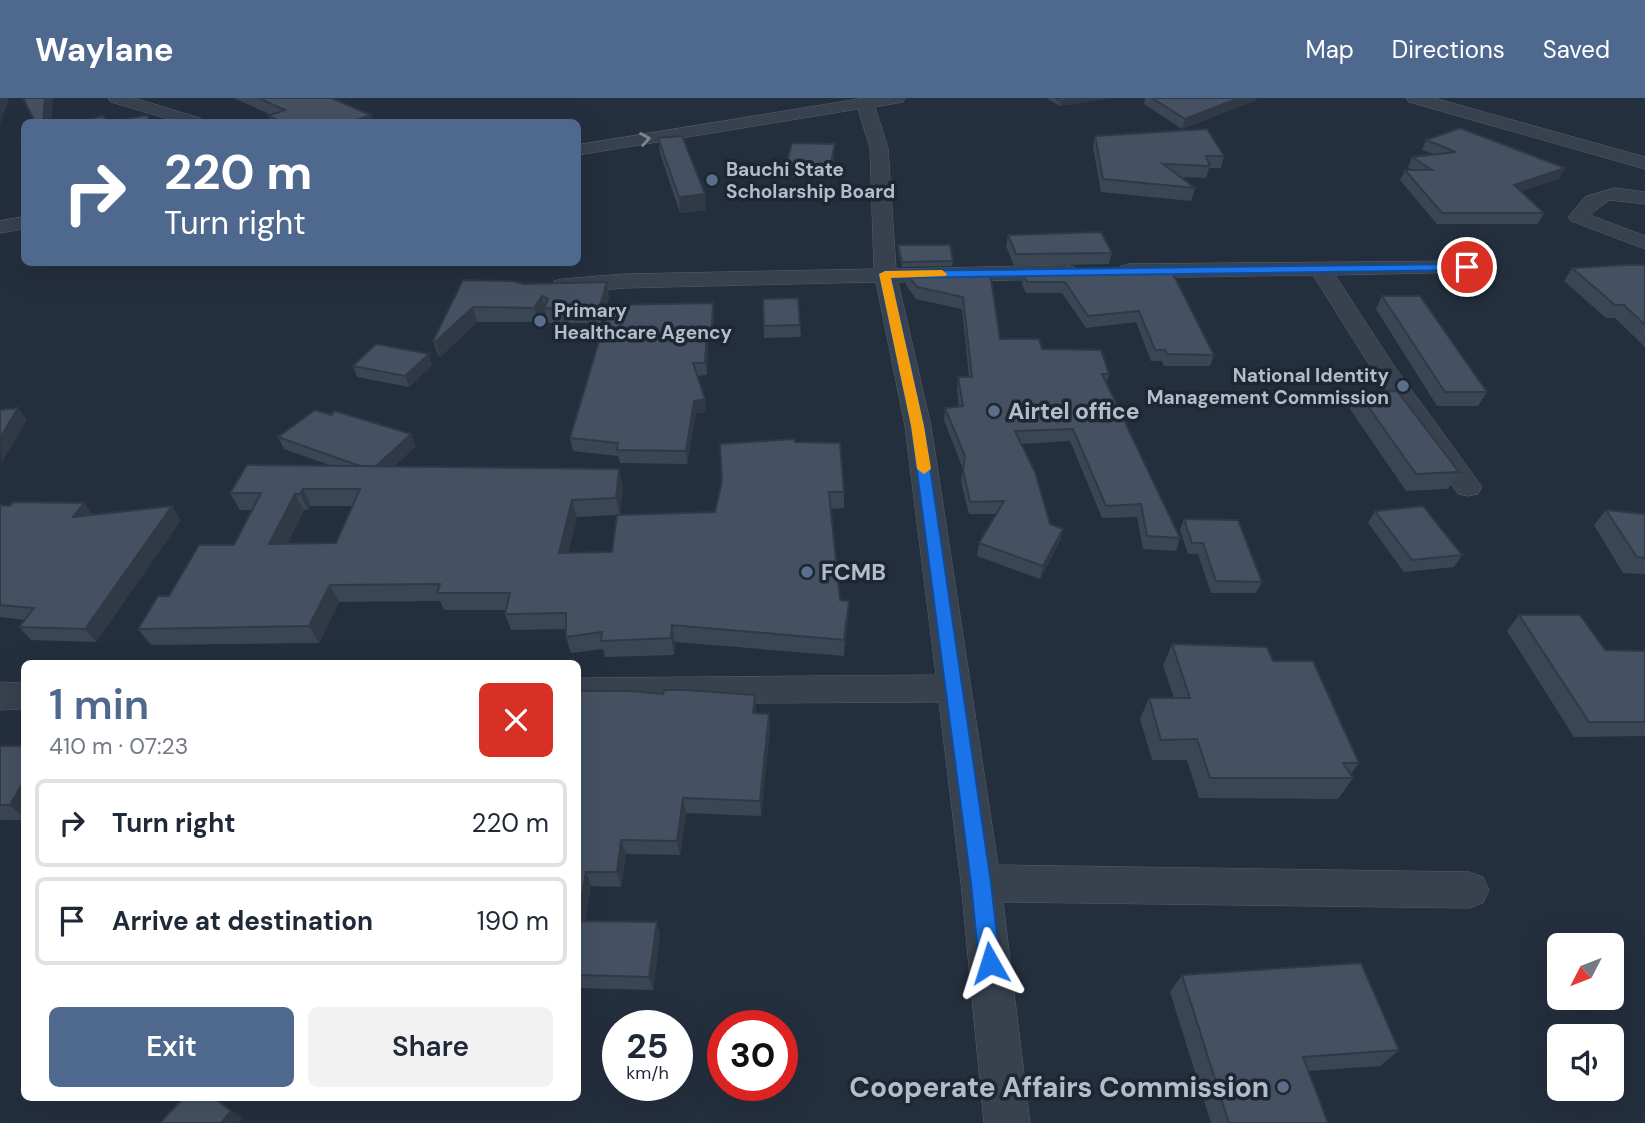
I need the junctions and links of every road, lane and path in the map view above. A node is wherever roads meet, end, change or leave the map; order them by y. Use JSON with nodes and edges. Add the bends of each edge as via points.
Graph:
{"nodes":[{"id":1,"x":117,"y":98,"type":"edge"},
{"id":2,"x":809,"y":98,"type":"edge"},
{"id":3,"x":897,"y":98,"type":"edge"},
{"id":4,"x":1415,"y":98,"type":"edge"},
{"id":5,"x":1458,"y":98,"type":"edge"},
{"id":6,"x":864,"y":103,"type":"junction"},
{"id":7,"x":184,"y":119,"type":"edge"},
{"id":8,"x":581,"y":135,"type":"edge"},
{"id":9,"x":581,"y":150,"type":"edge"},
{"id":10,"x":1645,"y":150,"type":"edge"},
{"id":11,"x":1645,"y":163,"type":"edge"},
{"id":12,"x":1645,"y":199,"type":"edge"},
{"id":13,"x":21,"y":224,"type":"edge"},
{"id":14,"x":0,"y":227,"type":"edge"},
{"id":15,"x":1611,"y":231,"type":"junction"},
{"id":16,"x":21,"y":240,"type":"edge"},
{"id":17,"x":0,"y":243,"type":"edge"},
{"id":18,"x":1645,"y":243,"type":"edge"},
{"id":19,"x":1467,"y":267,"type":"dead end"},
{"id":20,"x":1320,"y":269,"type":"junction"},
{"id":21,"x":885,"y":274,"type":"junction"},
{"id":22,"x":541,"y":288,"type":"edge"},
{"id":23,"x":1468,"y":487,"type":"dead end"},
{"id":24,"x":954,"y":688,"type":"junction"},
{"id":25,"x":581,"y":691,"type":"edge"},
{"id":26,"x":0,"y":696,"type":"edge"},
{"id":27,"x":21,"y":696,"type":"edge"},
{"id":28,"x":981,"y":883,"type":"junction"},
{"id":29,"x":1469,"y":890,"type":"dead end"},
{"id":30,"x":1007,"y":1123,"type":"edge"}],
"edges":[{"from":1,"to":7,"type":"street"},
{"from":2,"to":8,"type":"street"},
{"from":3,"to":6,"type":"street"},
{"from":4,"to":11,"type":"street"},
{"from":5,"to":10,"type":"street"},
{"from":9,"to":6,"type":"street","one_way":true},
{"from":6,"to":21,"type":"street","via":[[878,148]]},
{"from":12,"to":15,"type":"street"},
{"from":12,"to":15,"type":"street","via":[[1617,193],[1590,201],[1578,217]]},
{"from":13,"to":14,"type":"street"},
{"from":15,"to":18,"type":"street"},
{"from":16,"to":17,"type":"street"},
{"from":19,"to":20,"type":"street"},
{"from":20,"to":21,"type":"street"},
{"from":20,"to":23,"type":"street"},
{"from":21,"to":22,"type":"street","via":[[624,281]]},
{"from":21,"to":24,"type":"street","via":[[918,426]]},
{"from":24,"to":25,"type":"street"},
{"from":24,"to":28,"type":"street"},
{"from":26,"to":27,"type":"street"},
{"from":28,"to":29,"type":"street"},
{"from":28,"to":30,"type":"street"}]}
